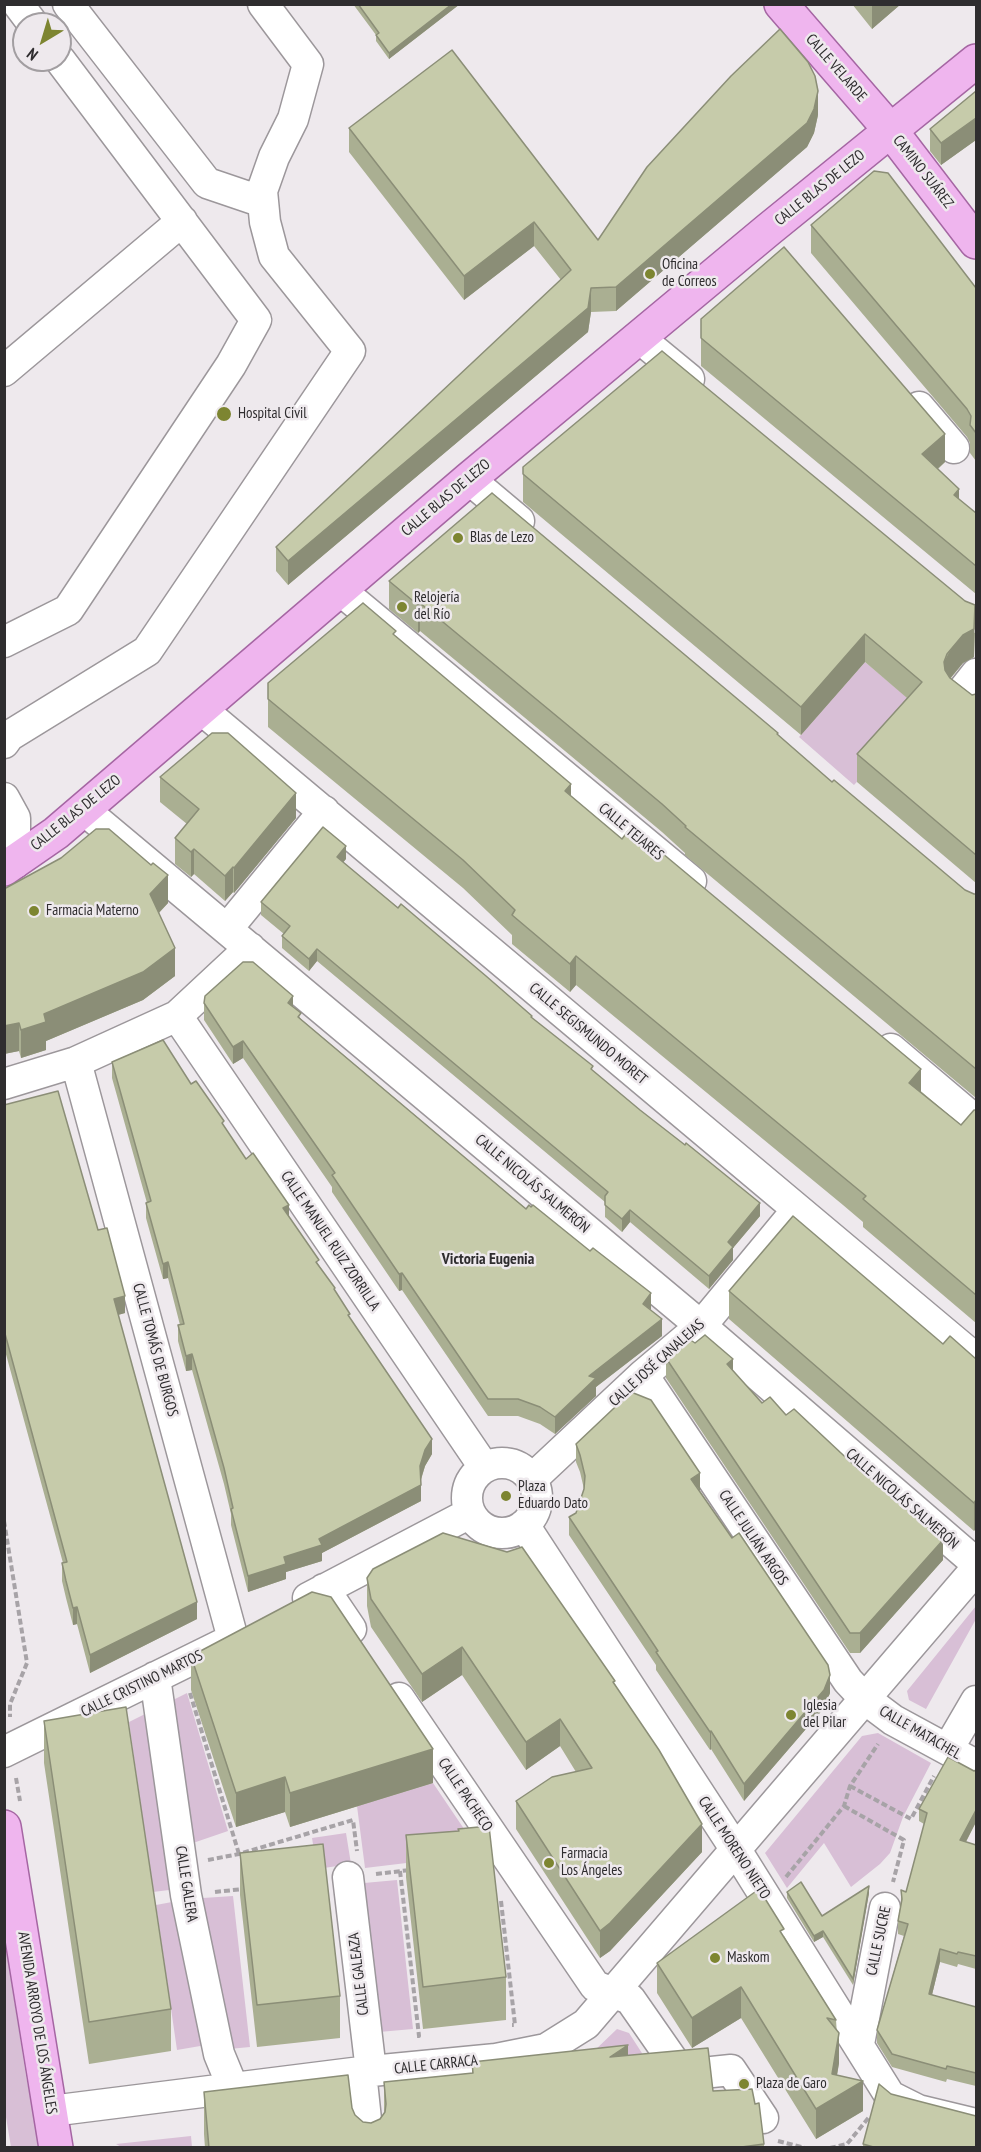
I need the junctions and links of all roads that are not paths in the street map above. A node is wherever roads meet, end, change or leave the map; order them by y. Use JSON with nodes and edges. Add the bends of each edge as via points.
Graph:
{"nodes":[{"id":1,"x":68,"y":4,"type":"edge"},
{"id":2,"x":263,"y":4,"type":"edge"},
{"id":3,"x":781,"y":4,"type":"edge"},
{"id":4,"x":976,"y":61,"type":"edge"},
{"id":5,"x":69,"y":72,"type":"edge"},
{"id":6,"x":891,"y":131,"type":"junction"},
{"id":7,"x":263,"y":202,"type":"junction"},
{"id":8,"x":182,"y":221,"type":"junction"},
{"id":9,"x":976,"y":242,"type":"edge"},
{"id":10,"x":638,"y":337,"type":"junction"},
{"id":11,"x":4,"y":371,"type":"edge"},
{"id":12,"x":900,"y":384,"type":"edge"},
{"id":13,"x":711,"y":397,"type":"edge"},
{"id":14,"x":954,"y":448,"type":"dead end"},
{"id":15,"x":469,"y":479,"type":"junction"},
{"id":16,"x":536,"y":536,"type":"edge"},
{"id":17,"x":340,"y":590,"type":"junction"},
{"id":18,"x":5,"y":639,"type":"edge"},
{"id":19,"x":976,"y":674,"type":"edge"},
{"id":20,"x":976,"y":706,"type":"edge"},
{"id":21,"x":201,"y":709,"type":"junction"},
{"id":22,"x":4,"y":743,"type":"edge"},
{"id":23,"x":4,"y":798,"type":"edge"},
{"id":24,"x":83,"y":809,"type":"junction"},
{"id":25,"x":324,"y":811,"type":"junction"},
{"id":26,"x":10,"y":866,"type":"edge"},
{"id":27,"x":712,"y":899,"type":"edge"},
{"id":28,"x":227,"y":929,"type":"junction"},
{"id":29,"x":250,"y":948,"type":"junction"},
{"id":30,"x":177,"y":1016,"type":"junction"},
{"id":31,"x":867,"y":1029,"type":"edge"},
{"id":32,"x":76,"y":1062,"type":"junction"},
{"id":33,"x":4,"y":1084,"type":"edge"},
{"id":34,"x":976,"y":1121,"type":"edge"},
{"id":35,"x":797,"y":1210,"type":"junction"},
{"id":36,"x":701,"y":1326,"type":"junction"},
{"id":37,"x":976,"y":1359,"type":"edge"},
{"id":38,"x":643,"y":1375,"type":"junction"},
{"id":39,"x":484,"y":1467,"type":"junction"},
{"id":40,"x":532,"y":1479,"type":"junction"},
{"id":41,"x":470,"y":1513,"type":"junction"},
{"id":42,"x":524,"y":1525,"type":"junction"},
{"id":43,"x":976,"y":1563,"type":"edge"},
{"id":44,"x":976,"y":1569,"type":"edge"},
{"id":45,"x":324,"y":1589,"type":"junction"},
{"id":46,"x":284,"y":1611,"type":"edge"},
{"id":47,"x":243,"y":1633,"type":"joint"},
{"id":48,"x":365,"y":1648,"type":"edge"},
{"id":49,"x":385,"y":1677,"type":"edge"},
{"id":50,"x":157,"y":1688,"type":"junction"},
{"id":51,"x":865,"y":1699,"type":"junction"},
{"id":52,"x":976,"y":1701,"type":"edge"},
{"id":53,"x":4,"y":1752,"type":"edge"},
{"id":54,"x":942,"y":1762,"type":"junction"},
{"id":55,"x":976,"y":1765,"type":"edge"},
{"id":56,"x":4,"y":1827,"type":"edge"},
{"id":57,"x":735,"y":1850,"type":"junction"},
{"id":58,"x":354,"y":1876,"type":"road end"},
{"id":59,"x":885,"y":1908,"type":"road end"},
{"id":60,"x":612,"y":1993,"type":"junction"},
{"id":61,"x":859,"y":2044,"type":"junction"},
{"id":62,"x":366,"y":2072,"type":"junction"},
{"id":63,"x":233,"y":2088,"type":"junction"},
{"id":64,"x":51,"y":2111,"type":"junction"},
{"id":65,"x":763,"y":2118,"type":"edge"},
{"id":66,"x":976,"y":2124,"type":"edge"},
{"id":67,"x":56,"y":2148,"type":"edge"},
{"id":68,"x":369,"y":2148,"type":"edge"}],
"edges":[{"from":1,"to":7,"type":"street","via":[[207,183]]},
{"from":2,"to":7,"type":"street","via":[[308,64],[293,118],[262,191]]},
{"from":3,"to":6,"type":"main road","name":"CALLE VELARDE"},
{"from":4,"to":6,"type":"main road","name":"CALLE BLAS DE LEZO"},
{"from":5,"to":8,"type":"street"},
{"from":6,"to":9,"type":"main road","name":"CAMINO SUÁREZ"},
{"from":6,"to":10,"type":"main road","name":"CALLE BLAS DE LEZO","via":[[775,239]]},
{"from":7,"to":22,"type":"street","via":[[274,256],[350,351],[147,651],[9,736]]},
{"from":8,"to":11,"type":"street"},
{"from":8,"to":18,"type":"street","via":[[256,320],[231,365],[68,610]]},
{"from":10,"to":13,"type":"street"},
{"from":10,"to":15,"type":"main road","name":"CALLE BLAS DE LEZO"},
{"from":12,"to":14,"type":"street"},
{"from":15,"to":16,"type":"street"},
{"from":15,"to":17,"type":"main road","name":"CALLE BLAS DE LEZO"},
{"from":17,"to":21,"type":"main road","name":"CALLE BLAS DE LEZO"},
{"from":17,"to":27,"type":"street","name":"CALLE TEJARES"},
{"from":19,"to":20,"type":"street","via":[[961,693]]},
{"from":21,"to":24,"type":"main road","name":"CALLE BLAS DE LEZO"},
{"from":21,"to":25,"type":"street","name":"CALLE SEGISMUNDO MORET"},
{"from":23,"to":26,"type":"street","via":[[15,818]]},
{"from":24,"to":26,"type":"main road","name":"CALLE BLAS DE LEZO"},
{"from":24,"to":28,"type":"street","name":"CALLE NICOLÁS SALMERÓN"},
{"from":25,"to":28,"type":"street"},
{"from":25,"to":35,"type":"street","name":"CALLE SEGISMUNDO MORET"},
{"from":28,"to":29,"type":"street","name":"CALLE NICOLÁS SALMERÓN"},
{"from":29,"to":30,"type":"street"},
{"from":29,"to":36,"type":"street","name":"CALLE NICOLÁS SALMERÓN"},
{"from":30,"to":32,"type":"street"},
{"from":30,"to":39,"type":"street","name":"CALLE MANUEL RUIZ ZORRILLA"},
{"from":31,"to":34,"type":"street"},
{"from":32,"to":33,"type":"street"},
{"from":32,"to":47,"type":"street","name":"CALLE TOMÁS DE BURGOS"},
{"from":35,"to":36,"type":"street","name":"CALLE JOSÉ CANALEJAS"},
{"from":35,"to":37,"type":"street","name":"CALLE SEGISMUNDO MORET"},
{"from":36,"to":38,"type":"street","name":"CALLE JOSÉ CANALEJAS"},
{"from":36,"to":43,"type":"street","name":"CALLE NICOLÁS SALMERÓN"},
{"from":38,"to":40,"type":"street","name":"CALLE JOSÉ CANALEJAS"},
{"from":38,"to":51,"type":"street","name":"CALLE JULIÁN ARGOS","via":[[848,1681]]},
{"from":39,"to":40,"type":"street","via":[[509,1463],[522,1468]]},
{"from":39,"to":41,"type":"street","via":[[471,1481],[466,1497]]},
{"from":40,"to":42,"type":"street","via":[[537,1491],[536,1505]]},
{"from":41,"to":42,"type":"street","via":[[487,1530],[499,1533]]},
{"from":41,"to":45,"type":"street"},
{"from":42,"to":57,"type":"street","name":"CALLE MORENO NIETO"},
{"from":44,"to":51,"type":"street","name":"CALLE CARRACA"},
{"from":45,"to":46,"type":"street"},
{"from":45,"to":48,"type":"street"},
{"from":47,"to":50,"type":"street","name":"CALLE CRISTINO MARTOS"},
{"from":49,"to":60,"type":"street","name":"CALLE PACHECO","via":[[595,1986]]},
{"from":50,"to":53,"type":"street","name":"CALLE CRISTINO MARTOS"},
{"from":50,"to":63,"type":"street","name":"CALLE GALERA","via":[[188,1906],[219,2054]]},
{"from":51,"to":54,"type":"street","name":"CALLE MATACHEL"},
{"from":51,"to":57,"type":"street","name":"CALLE CARRACA"},
{"from":52,"to":54,"type":"street"},
{"from":54,"to":55,"type":"street","name":"CALLE MATACHEL"},
{"from":56,"to":64,"type":"main road","name":"AVENIDA ARROYO DE LOS ÁNGELES"},
{"from":57,"to":60,"type":"street","name":"CALLE CARRACA"},
{"from":57,"to":61,"type":"street","name":"CALLE MORENO NIETO"},
{"from":58,"to":62,"type":"street","name":"CALLE GALEAZA"},
{"from":59,"to":61,"type":"street","name":"CALLE SUCRE"},
{"from":60,"to":62,"type":"street","name":"CALLE CARRACA","via":[[586,2024],[546,2049],[496,2059]]},
{"from":60,"to":65,"type":"street","via":[[630,1999],[683,2075],[731,2070]]},
{"from":61,"to":66,"type":"street","name":"CALLE MORENO NIETO","via":[[890,2096],[918,2110]]},
{"from":62,"to":63,"type":"street","name":"CALLE CARRACA"},
{"from":62,"to":68,"type":"street","name":"CALLE GALEAZA"},
{"from":63,"to":64,"type":"street","name":"CALLE CARRACA"},
{"from":64,"to":67,"type":"main road","name":"AVENIDA ARROYO DE LOS ÁNGELES"}]}
